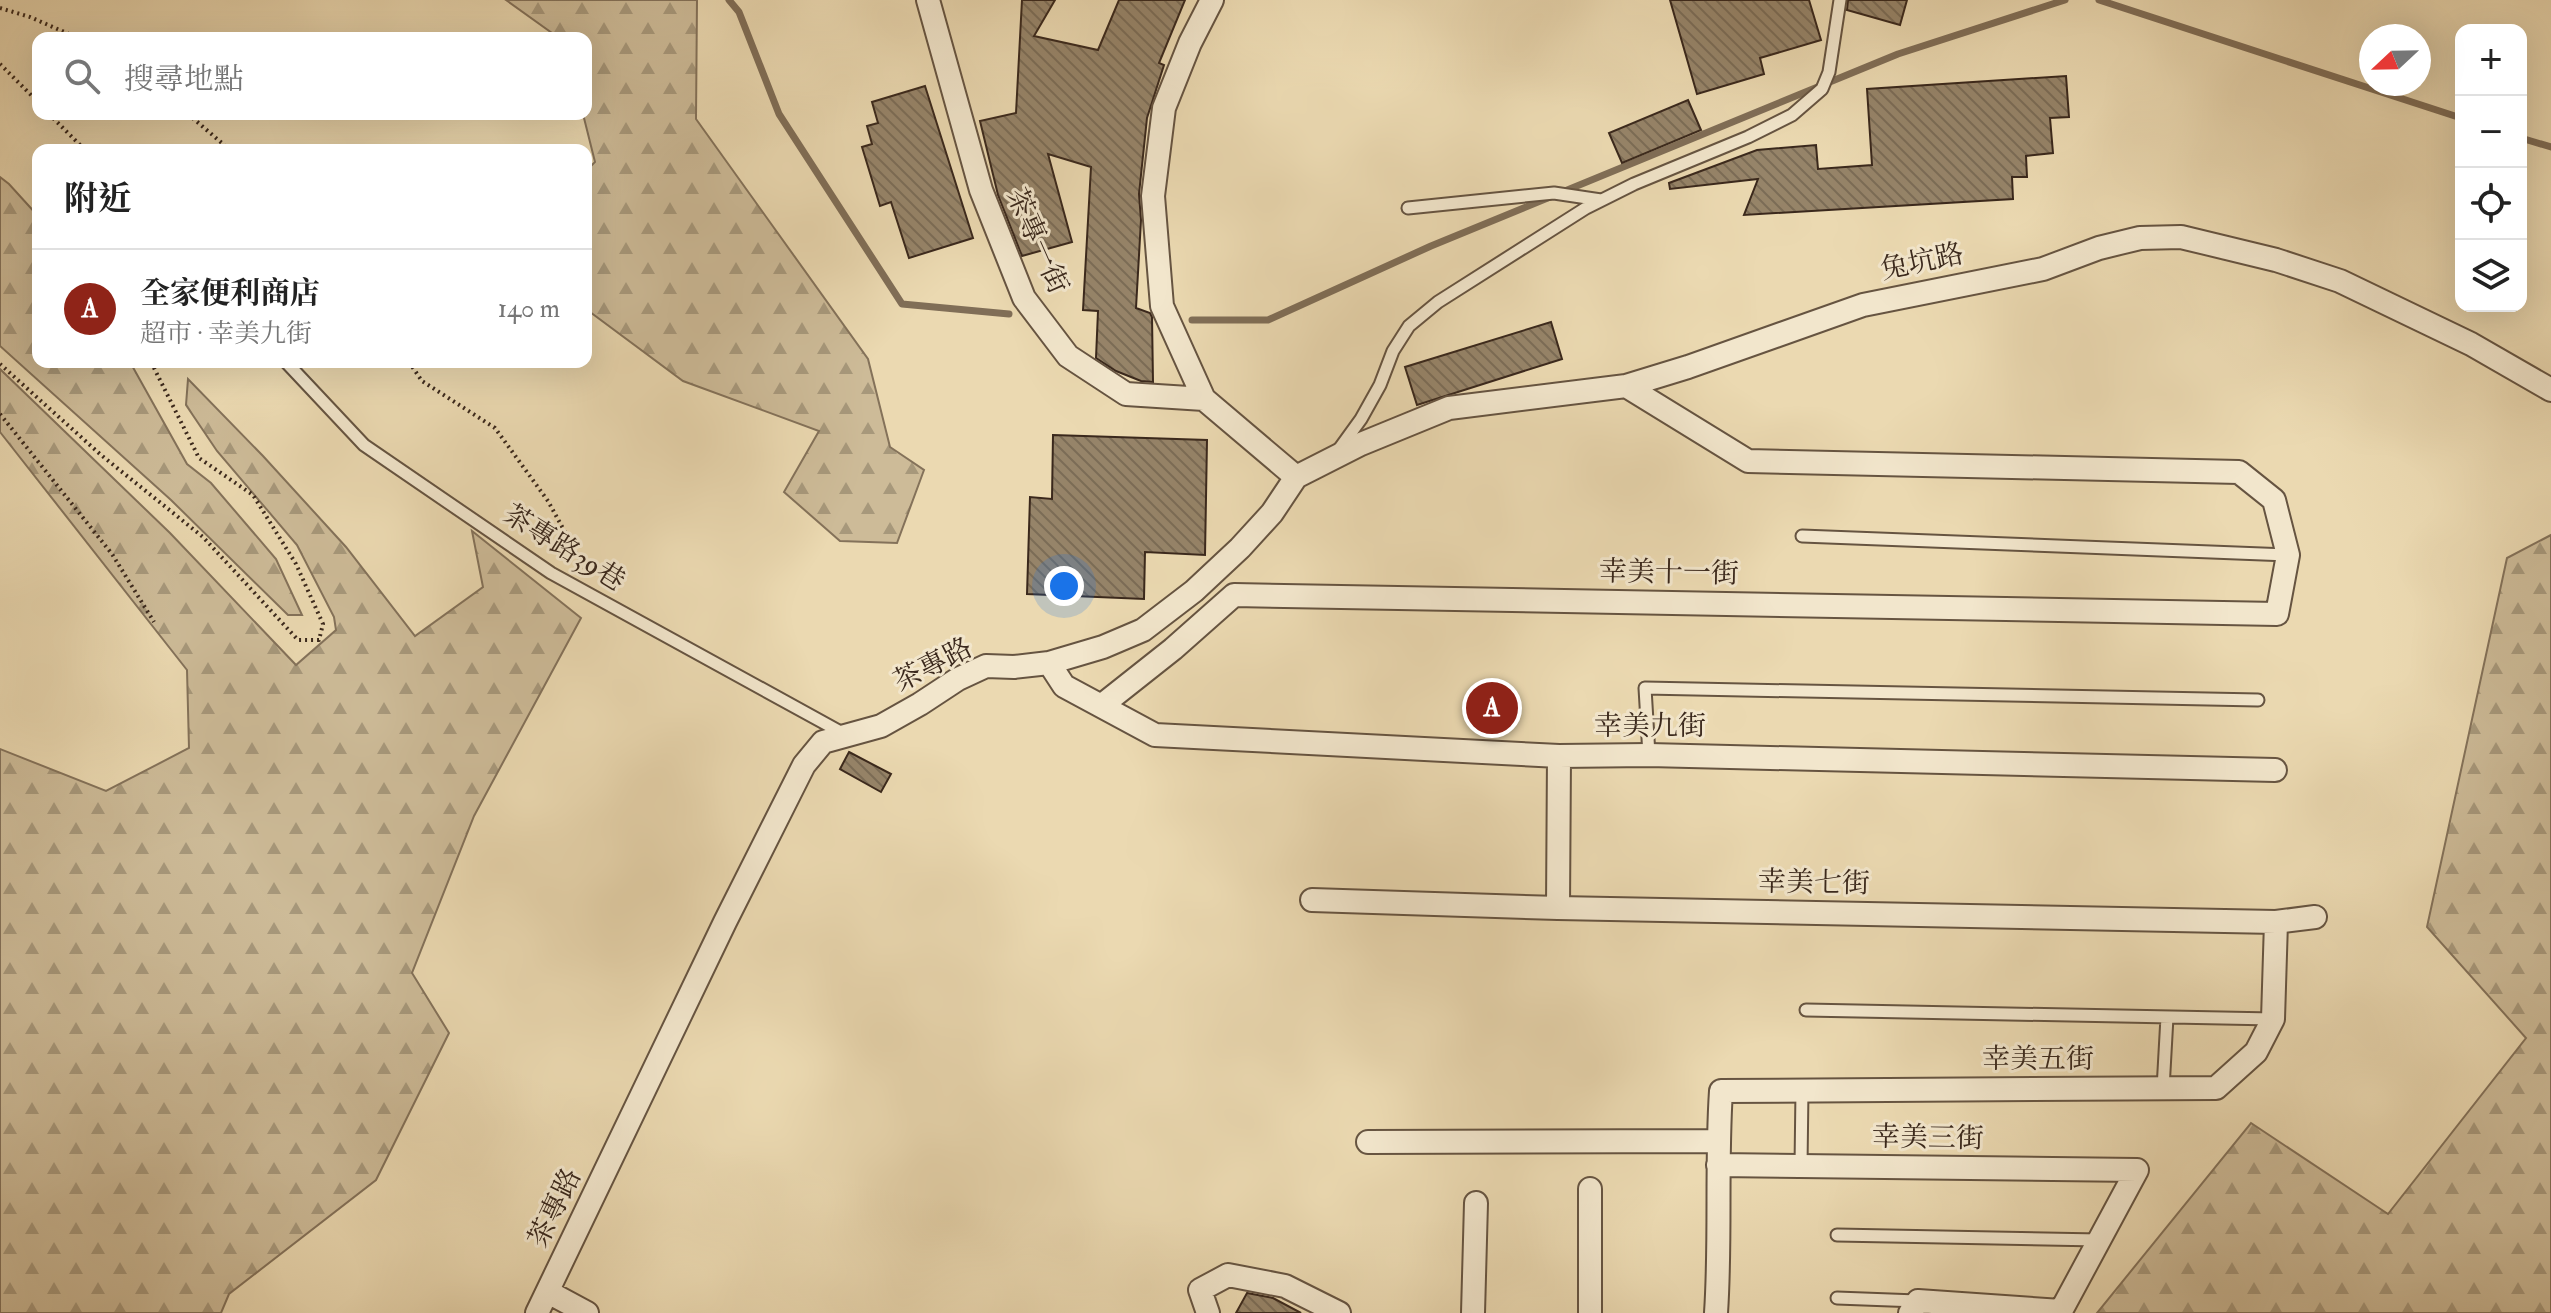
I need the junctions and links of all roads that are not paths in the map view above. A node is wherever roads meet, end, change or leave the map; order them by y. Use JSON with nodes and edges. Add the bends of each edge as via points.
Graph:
{"nodes":[{"id":1,"x":928,"y":0,"type":"edge"},
{"id":2,"x":1212,"y":0,"type":"edge"},
{"id":3,"x":1840,"y":0,"type":"edge"},
{"id":4,"x":1602,"y":200,"type":"junction"},
{"id":5,"x":1408,"y":208,"type":"dead end"},
{"id":6,"x":292,"y":368,"type":"edge"},
{"id":7,"x":1626,"y":386,"type":"junction"},
{"id":8,"x":2551,"y":390,"type":"edge"},
{"id":9,"x":1204,"y":399,"type":"junction"},
{"id":10,"x":1333,"y":459,"type":"junction"},
{"id":11,"x":1296,"y":477,"type":"junction"},
{"id":12,"x":1802,"y":536,"type":"dead end"},
{"id":13,"x":2288,"y":555,"type":"junction"},
{"id":14,"x":1049,"y":663,"type":"junction"},
{"id":15,"x":2258,"y":700,"type":"dead end"},
{"id":16,"x":1101,"y":706,"type":"junction"},
{"id":17,"x":847,"y":735,"type":"junction"},
{"id":18,"x":1649,"y":755,"type":"junction"},
{"id":19,"x":1559,"y":756,"type":"junction"},
{"id":20,"x":2275,"y":770,"type":"dead end"},
{"id":21,"x":1312,"y":900,"type":"dead end"},
{"id":22,"x":1558,"y":908,"type":"junction"},
{"id":23,"x":2315,"y":917,"type":"dead end"},
{"id":24,"x":2276,"y":922,"type":"junction"},
{"id":25,"x":1806,"y":1010,"type":"dead end"},
{"id":26,"x":2167,"y":1017,"type":"junction"},
{"id":27,"x":2273,"y":1019,"type":"junction"},
{"id":28,"x":2163,"y":1089,"type":"junction"},
{"id":29,"x":1802,"y":1090,"type":"junction"},
{"id":30,"x":1718,"y":1141,"type":"junction"},
{"id":31,"x":1368,"y":1142,"type":"dead end"},
{"id":32,"x":1718,"y":1165,"type":"junction"},
{"id":33,"x":1801,"y":1166,"type":"junction"},
{"id":34,"x":1590,"y":1189,"type":"dead end"},
{"id":35,"x":1476,"y":1203,"type":"dead end"},
{"id":36,"x":1837,"y":1235,"type":"dead end"},
{"id":37,"x":2099,"y":1240,"type":"junction"},
{"id":38,"x":548,"y":1292,"type":"junction"},
{"id":39,"x":1837,"y":1298,"type":"dead end"},
{"id":40,"x":1914,"y":1307,"type":"edge"},
{"id":41,"x":2061,"y":1311,"type":"edge"},
{"id":42,"x":537,"y":1313,"type":"edge"},
{"id":43,"x":587,"y":1313,"type":"edge"},
{"id":44,"x":1208,"y":1313,"type":"edge"},
{"id":45,"x":1339,"y":1313,"type":"edge"},
{"id":46,"x":1473,"y":1313,"type":"edge"},
{"id":47,"x":1590,"y":1313,"type":"edge"},
{"id":48,"x":1716,"y":1313,"type":"edge"}],
"edges":[{"from":1,"to":9,"type":"street","name":"茶專一街","via":[[981,190],[1024,298],[1068,356],[1126,394]]},
{"from":2,"to":9,"type":"street","via":[[1164,108],[1153,196],[1162,306]]},
{"from":3,"to":4,"type":"lane","via":[[1822,89],[1792,115]]},
{"from":4,"to":5,"type":"lane","via":[[1554,193]]},
{"from":4,"to":10,"type":"lane","via":[[1485,271],[1409,326],[1361,419]]},
{"from":6,"to":17,"type":"lane","name":"茶專路39巷","via":[[364,445],[551,573]]},
{"from":7,"to":8,"type":"street","name":"兔坑路","via":[[1863,305],[2043,269],[2140,238],[2181,237],[2340,281],[2471,344]]},
{"from":7,"to":10,"type":"street","name":"兔坑路","via":[[1449,408]]},
{"from":7,"to":13,"type":"street","via":[[1748,461],[2239,472],[2274,500]]},
{"from":9,"to":11,"type":"street"},
{"from":10,"to":11,"type":"street","name":"兔坑路"},
{"from":11,"to":14,"type":"street","name":"茶專路","via":[[1240,548],[1143,630]]},
{"from":12,"to":13,"type":"lane"},
{"from":13,"to":16,"type":"street","name":"幸美十一街","via":[[2277,614],[1234,595]]},
{"from":14,"to":16,"type":"street","name":"幸美九街","via":[[1064,686]]},
{"from":14,"to":17,"type":"street","name":"茶專路","via":[[986,666],[881,726]]},
{"from":15,"to":18,"type":"lane","via":[[1645,688]]},
{"from":16,"to":19,"type":"street","name":"幸美九街","via":[[1155,735]]},
{"from":17,"to":38,"type":"street","name":"茶專路","via":[[823,742],[804,765]]},
{"from":18,"to":19,"type":"street","name":"幸美九街"},
{"from":18,"to":20,"type":"street","name":"幸美九街"},
{"from":19,"to":22,"type":"street"},
{"from":21,"to":22,"type":"street","name":"幸美七街"},
{"from":22,"to":24,"type":"street","name":"幸美七街"},
{"from":23,"to":24,"type":"street","name":"幸美七街"},
{"from":24,"to":27,"type":"street","name":"幸美五街"},
{"from":25,"to":26,"type":"lane"},
{"from":26,"to":27,"type":"lane"},
{"from":26,"to":28,"type":"lane"},
{"from":27,"to":28,"type":"street","name":"幸美五街","via":[[2256,1052],[2216,1088]]},
{"from":28,"to":29,"type":"street","name":"幸美五街"},
{"from":29,"to":30,"type":"street","name":"幸美五街","via":[[1721,1091]]},
{"from":29,"to":33,"type":"lane"},
{"from":30,"to":31,"type":"street"},
{"from":30,"to":32,"type":"street"},
{"from":32,"to":33,"type":"street","name":"幸美三街"},
{"from":32,"to":48,"type":"street"},
{"from":33,"to":37,"type":"street","name":"幸美三街","via":[[2137,1170]]},
{"from":34,"to":47,"type":"street"},
{"from":35,"to":46,"type":"street"},
{"from":36,"to":37,"type":"lane"},
{"from":37,"to":41,"type":"street"},
{"from":38,"to":42,"type":"street","name":"茶專路"},
{"from":38,"to":43,"type":"street"},
{"from":39,"to":40,"type":"lane"},
{"from":40,"to":41,"type":"street"},
{"from":44,"to":45,"type":"street","via":[[1200,1290],[1228,1275],[1285,1286]]}]}
